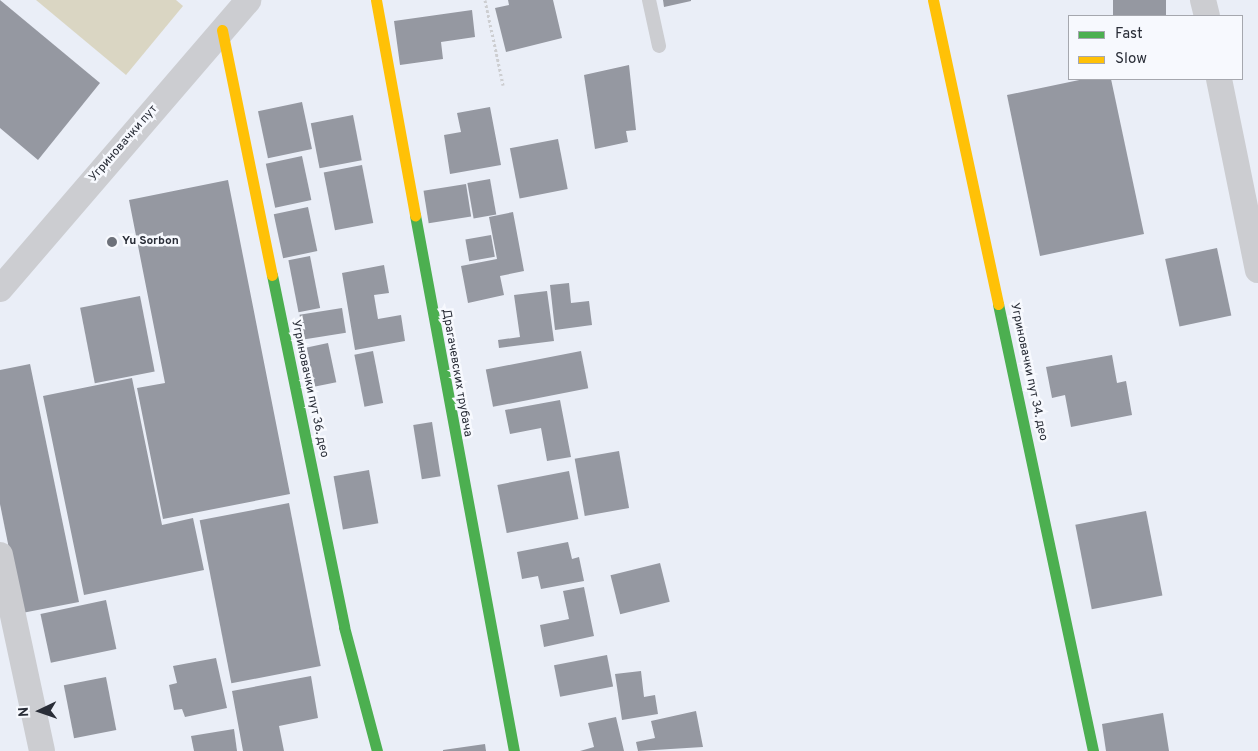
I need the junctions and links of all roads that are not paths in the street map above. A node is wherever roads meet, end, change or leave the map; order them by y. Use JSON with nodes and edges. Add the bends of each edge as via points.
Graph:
{"nodes":[{"id":1,"x":249,"y":0,"type":"edge"},
{"id":2,"x":376,"y":0,"type":"edge"},
{"id":3,"x":649,"y":0,"type":"edge"},
{"id":4,"x":933,"y":0,"type":"edge"},
{"id":5,"x":1203,"y":0,"type":"edge"},
{"id":6,"x":1206,"y":15,"type":"edge"},
{"id":7,"x":222,"y":30,"type":"junction"},
{"id":8,"x":659,"y":46,"type":"dead end"},
{"id":9,"x":1219,"y":80,"type":"edge"},
{"id":10,"x":1258,"y":270,"type":"edge"},
{"id":11,"x":0,"y":289,"type":"edge"},
{"id":12,"x":0,"y":555,"type":"edge"},
{"id":13,"x":42,"y":751,"type":"edge"},
{"id":14,"x":377,"y":751,"type":"edge"},
{"id":15,"x":514,"y":751,"type":"edge"},
{"id":16,"x":1093,"y":751,"type":"edge"}],
"edges":[{"from":1,"to":7,"type":"street","name":"Угриновачки пут"},
{"from":2,"to":15,"type":"street","name":"Драгачевских трубача"},
{"from":3,"to":8,"type":"lane"},
{"from":4,"to":16,"type":"street","name":"Угриновачки пут 34. део"},
{"from":5,"to":6,"type":"street"},
{"from":7,"to":11,"type":"street","name":"Угриновачки пут"},
{"from":7,"to":14,"type":"street","name":"Угриновачки пут 36. део","via":[[344,628]]},
{"from":9,"to":10,"type":"street"},
{"from":12,"to":13,"type":"street"}]}
